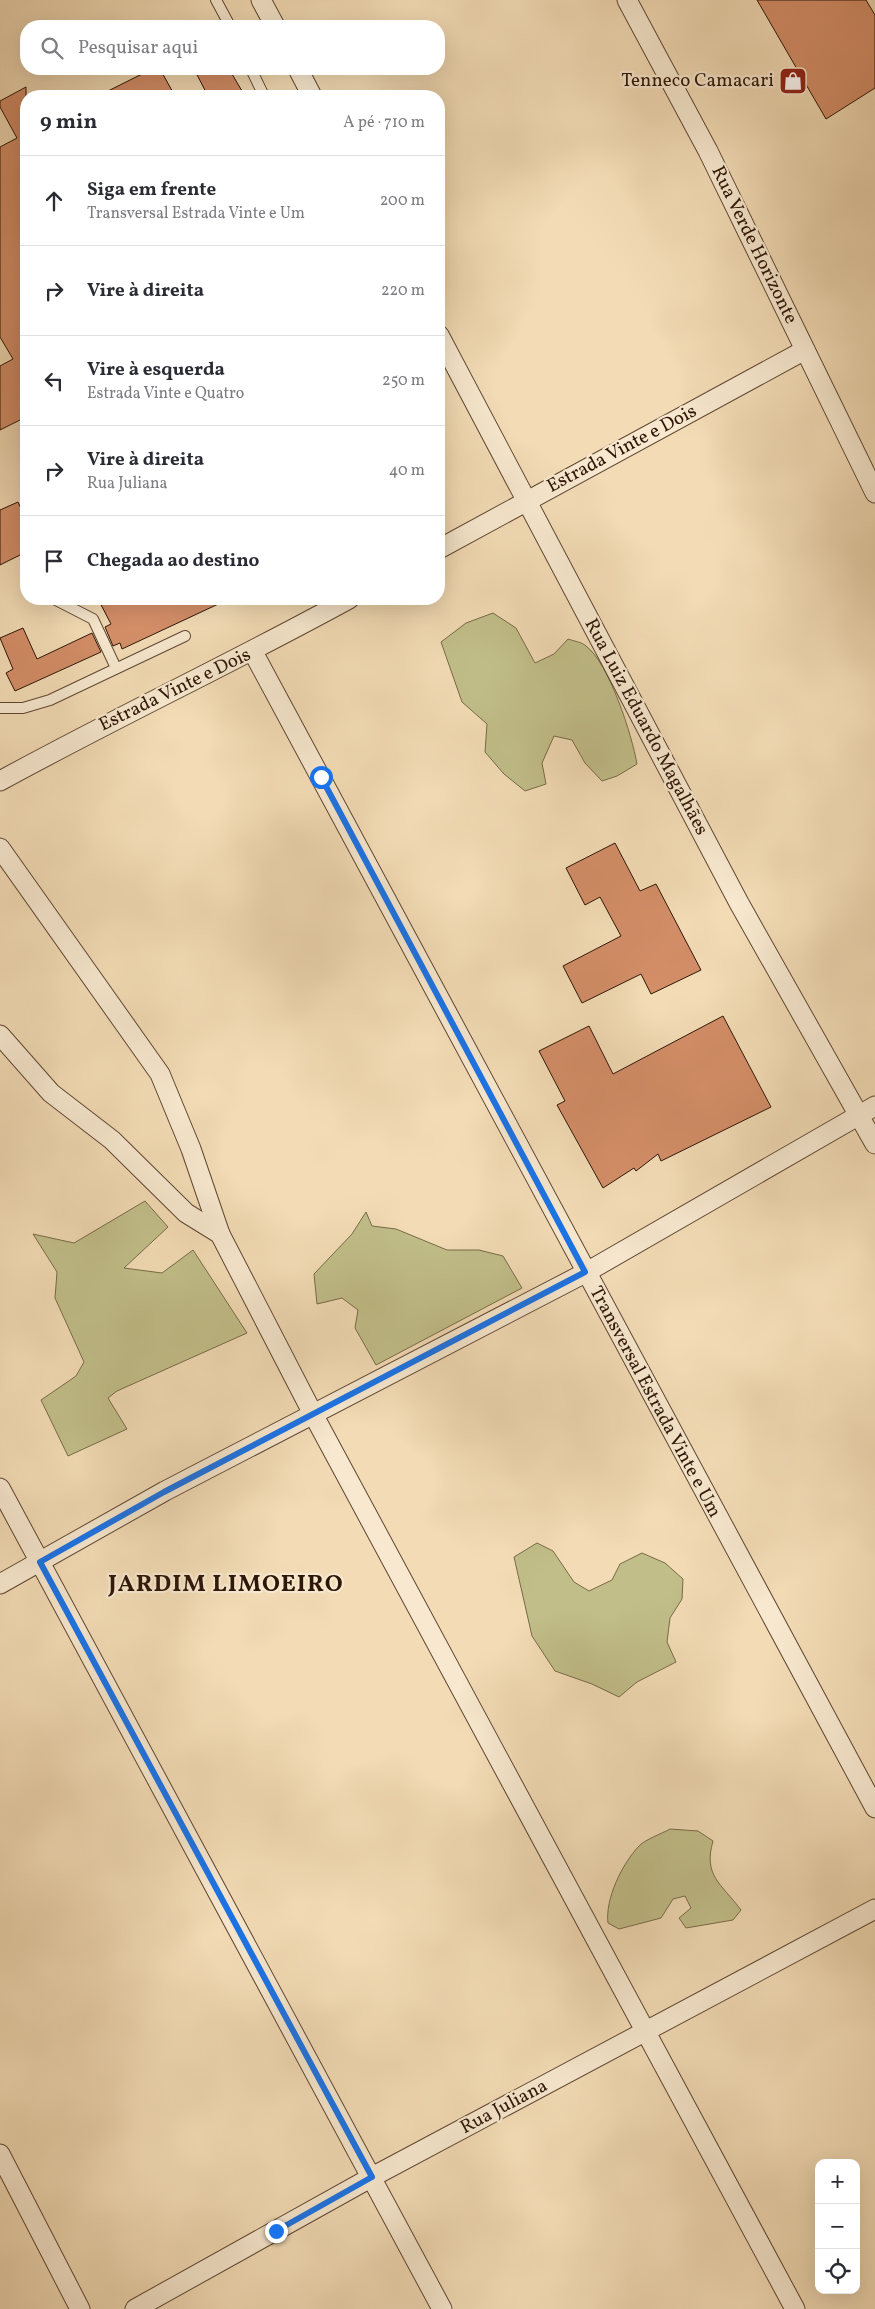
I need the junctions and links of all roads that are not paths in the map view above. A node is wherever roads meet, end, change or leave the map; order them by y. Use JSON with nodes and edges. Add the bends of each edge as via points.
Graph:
{"nodes":[{"id":1,"x":216,"y":0,"type":"edge"},
{"id":2,"x":261,"y":0,"type":"edge"},
{"id":3,"x":627,"y":0,"type":"edge"},
{"id":4,"x":227,"y":20,"type":"edge"},
{"id":5,"x":272,"y":20,"type":"edge"},
{"id":6,"x":254,"y":75,"type":"edge"},
{"id":7,"x":301,"y":75,"type":"edge"},
{"id":8,"x":261,"y":90,"type":"edge"},
{"id":9,"x":309,"y":90,"type":"edge"},
{"id":10,"x":445,"y":346,"type":"edge"},
{"id":11,"x":805,"y":350,"type":"junction"},
{"id":12,"x":875,"y":493,"type":"edge"},
{"id":13,"x":526,"y":501,"type":"junction"},
{"id":14,"x":445,"y":546,"type":"edge"},
{"id":15,"x":66,"y":605,"type":"edge"},
{"id":16,"x":338,"y":605,"type":"edge"},
{"id":17,"x":185,"y":636,"type":"dead end"},
{"id":18,"x":253,"y":652,"type":"junction"},
{"id":19,"x":116,"y":668,"type":"junction"},
{"id":20,"x":0,"y":708,"type":"edge"},
{"id":21,"x":0,"y":780,"type":"edge"},
{"id":22,"x":0,"y":848,"type":"edge"},
{"id":23,"x":0,"y":1034,"type":"edge"},
{"id":24,"x":867,"y":1110,"type":"edge"},
{"id":25,"x":875,"y":1144,"type":"edge"},
{"id":26,"x":220,"y":1234,"type":"junction"},
{"id":27,"x":585,"y":1272,"type":"junction"},
{"id":28,"x":313,"y":1414,"type":"junction"},
{"id":29,"x":0,"y":1488,"type":"edge"},
{"id":30,"x":40,"y":1562,"type":"junction"},
{"id":31,"x":0,"y":1584,"type":"edge"},
{"id":32,"x":875,"y":1808,"type":"edge"},
{"id":33,"x":875,"y":1909,"type":"edge"},
{"id":34,"x":647,"y":2032,"type":"junction"},
{"id":35,"x":0,"y":2154,"type":"edge"},
{"id":36,"x":372,"y":2177,"type":"junction"},
{"id":37,"x":80,"y":2309,"type":"edge"},
{"id":38,"x":135,"y":2309,"type":"edge"},
{"id":39,"x":442,"y":2309,"type":"edge"},
{"id":40,"x":795,"y":2309,"type":"edge"}],
"edges":[{"from":1,"to":4,"type":"lane"},
{"from":2,"to":5,"type":"street"},
{"from":3,"to":11,"type":"street","name":"Rua Verde Horizonte","via":[[708,151]]},
{"from":6,"to":8,"type":"lane"},
{"from":7,"to":9,"type":"street"},
{"from":10,"to":13,"type":"street","name":"Rua Luiz Eduardo Magalhães"},
{"from":11,"to":12,"type":"street","name":"Rua Verde Horizonte"},
{"from":11,"to":13,"type":"street","name":"Estrada Vinte e Dois"},
{"from":13,"to":14,"type":"street","name":"Estrada Vinte e Dois"},
{"from":13,"to":24,"type":"street","name":"Rua Luiz Eduardo Magalhães","via":[[739,903]]},
{"from":15,"to":19,"type":"lane","via":[[93,619]]},
{"from":16,"to":18,"type":"street","name":"Estrada Vinte e Dois"},
{"from":17,"to":19,"type":"lane"},
{"from":18,"to":21,"type":"street","name":"Estrada Vinte e Dois","via":[[104,724]]},
{"from":18,"to":27,"type":"street","name":"Transversal Estrada Vinte e Um"},
{"from":19,"to":20,"type":"lane","via":[[50,700],[23,708]]},
{"from":22,"to":26,"type":"street","via":[[160,1074],[191,1148]]},
{"from":23,"to":26,"type":"street","via":[[51,1093],[112,1140],[186,1213]]},
{"from":24,"to":25,"type":"street","name":"Rua Luiz Eduardo Magalhães"},
{"from":24,"to":27,"type":"street"},
{"from":26,"to":28,"type":"street"},
{"from":27,"to":28,"type":"street"},
{"from":27,"to":32,"type":"street","name":"Transversal Estrada Vinte e Um"},
{"from":28,"to":30,"type":"street"},
{"from":28,"to":34,"type":"street"},
{"from":29,"to":30,"type":"street"},
{"from":30,"to":31,"type":"street"},
{"from":30,"to":36,"type":"street"},
{"from":33,"to":34,"type":"street","name":"Rua Juliana"},
{"from":34,"to":36,"type":"street","name":"Rua Juliana"},
{"from":34,"to":40,"type":"street"},
{"from":35,"to":37,"type":"street"},
{"from":36,"to":38,"type":"street","name":"Rua Juliana"},
{"from":36,"to":39,"type":"street"}]}
